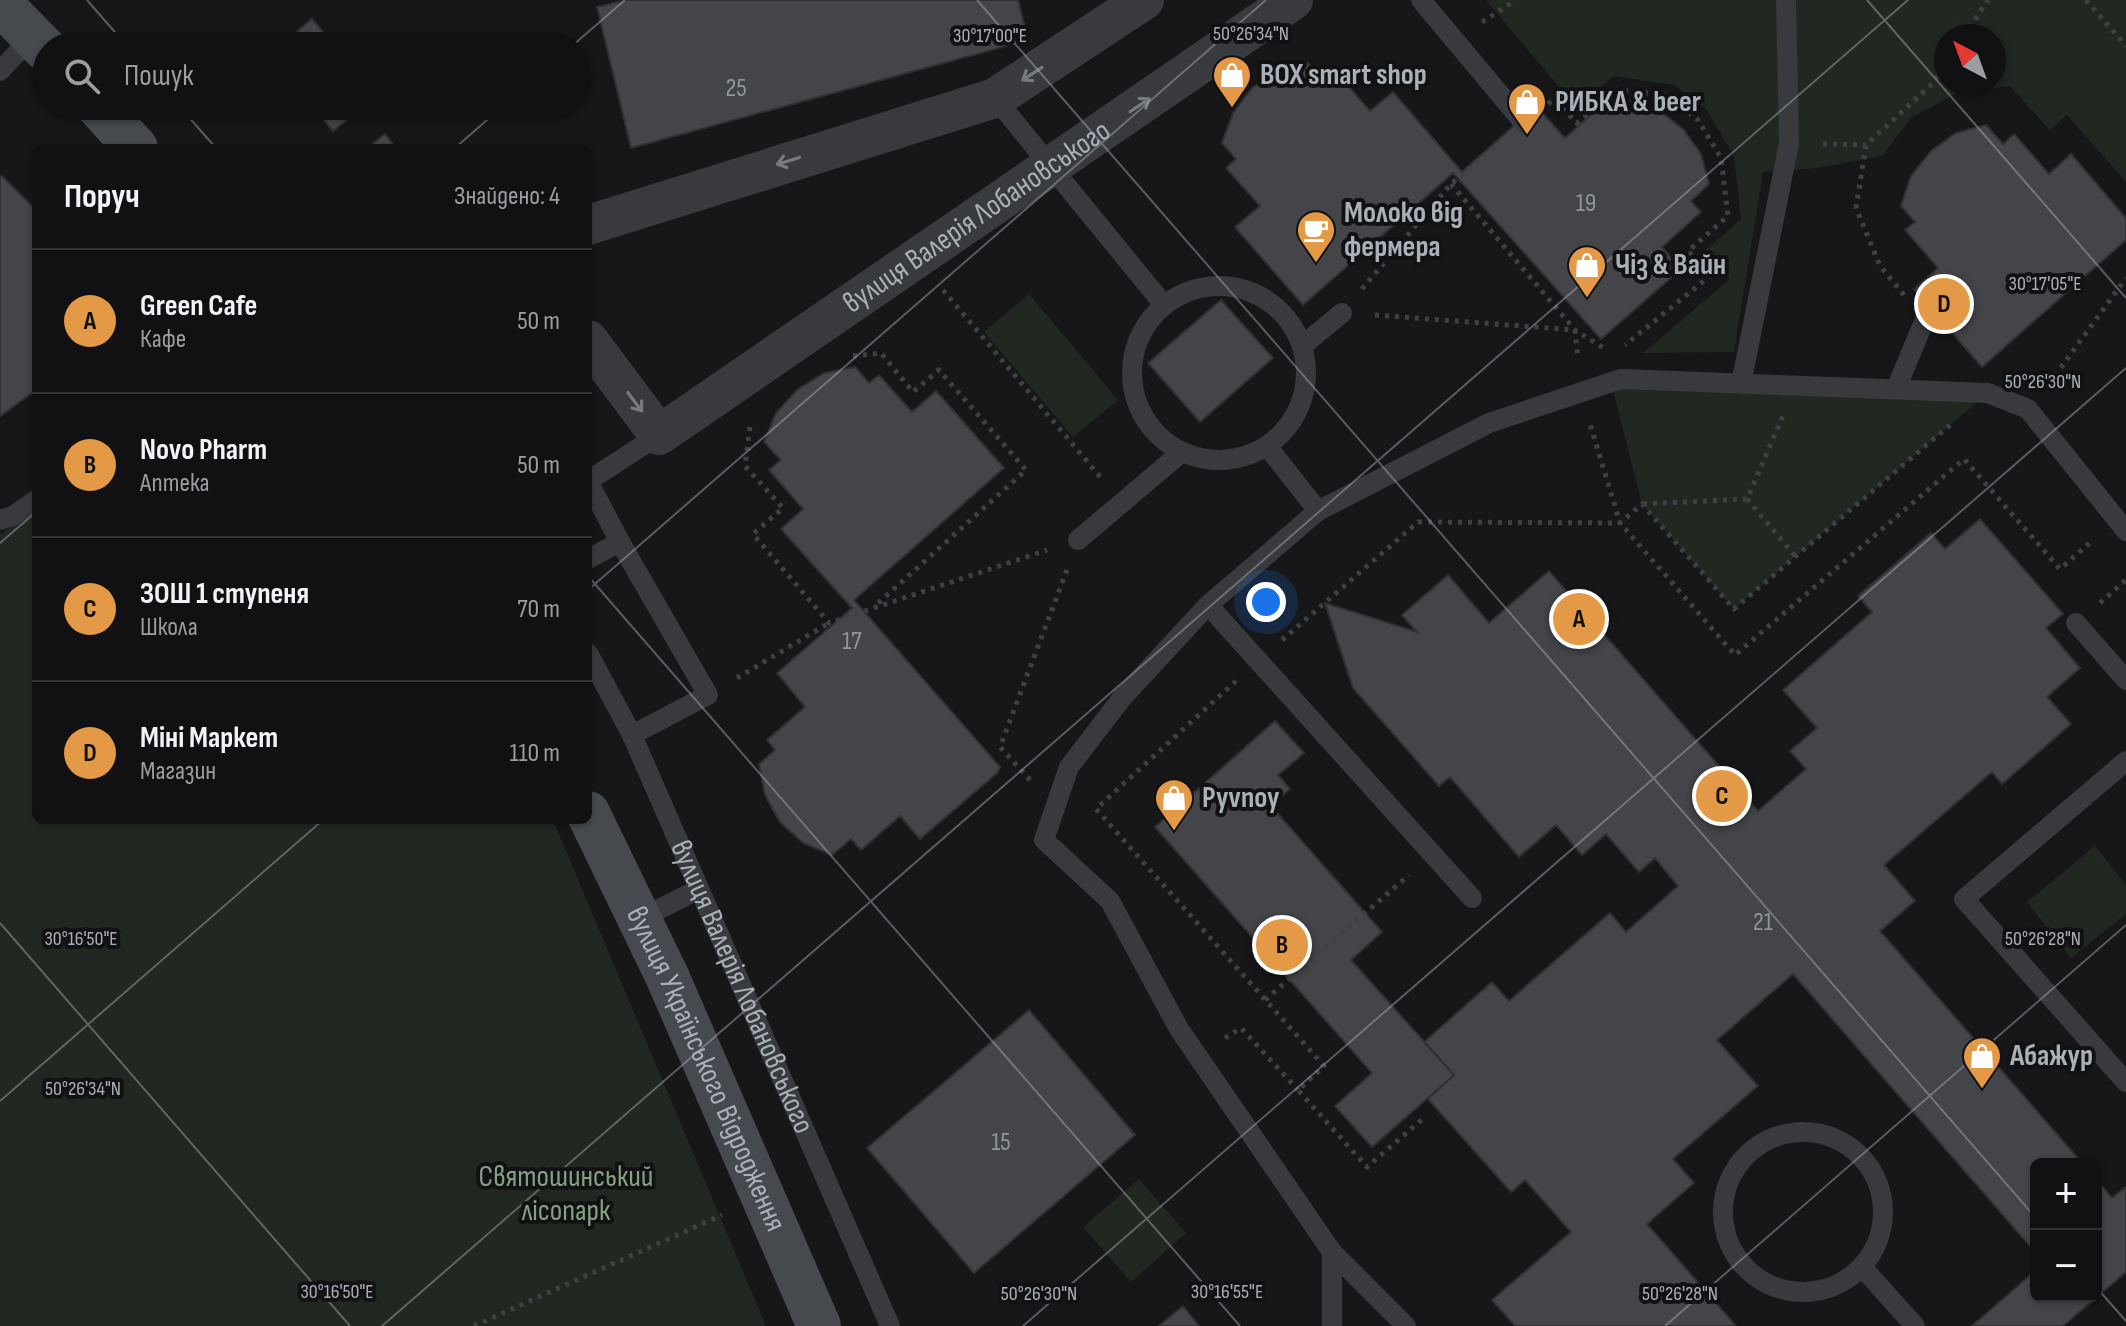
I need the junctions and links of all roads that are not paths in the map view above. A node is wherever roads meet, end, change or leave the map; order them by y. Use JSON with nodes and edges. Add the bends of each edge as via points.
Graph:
{"nodes":[{"id":1,"x":1144,"y":0,"type":"edge"},
{"id":2,"x":1293,"y":0,"type":"edge"},
{"id":3,"x":1421,"y":0,"type":"edge"},
{"id":4,"x":1786,"y":0,"type":"edge"},
{"id":5,"x":0,"y":3,"type":"edge"},
{"id":6,"x":32,"y":35,"type":"edge"},
{"id":7,"x":32,"y":49,"type":"edge"},
{"id":8,"x":0,"y":71,"type":"edge"},
{"id":9,"x":995,"y":98,"type":"junction"},
{"id":10,"x":111,"y":120,"type":"edge"},
{"id":11,"x":1524,"y":123,"type":"road end"},
{"id":12,"x":132,"y":144,"type":"edge"},
{"id":13,"x":1050,"y":165,"type":"junction"},
{"id":14,"x":592,"y":224,"type":"edge"},
{"id":15,"x":1164,"y":305,"type":"junction"},
{"id":16,"x":1342,"y":313,"type":"road end"},
{"id":17,"x":1925,"y":319,"type":"road end"},
{"id":18,"x":592,"y":345,"type":"edge"},
{"id":19,"x":1302,"y":346,"type":"junction"},
{"id":20,"x":1741,"y":384,"type":"junction"},
{"id":21,"x":1896,"y":389,"type":"junction"},
{"id":22,"x":659,"y":435,"type":"junction"},
{"id":23,"x":1267,"y":446,"type":"junction"},
{"id":24,"x":1182,"y":452,"type":"junction"},
{"id":25,"x":592,"y":478,"type":"edge"},
{"id":26,"x":592,"y":489,"type":"edge"},
{"id":27,"x":32,"y":503,"type":"edge"},
{"id":28,"x":1318,"y":511,"type":"junction"},
{"id":29,"x":0,"y":520,"type":"edge"},
{"id":30,"x":2122,"y":525,"type":"edge"},
{"id":31,"x":1078,"y":540,"type":"road end"},
{"id":32,"x":620,"y":542,"type":"junction"},
{"id":33,"x":592,"y":557,"type":"edge"},
{"id":34,"x":1208,"y":605,"type":"junction"},
{"id":35,"x":2076,"y":623,"type":"dead end"},
{"id":36,"x":592,"y":660,"type":"edge"},
{"id":37,"x":2126,"y":680,"type":"edge"},
{"id":38,"x":632,"y":735,"type":"junction"},
{"id":39,"x":2126,"y":761,"type":"edge"},
{"id":40,"x":592,"y":821,"type":"edge"},
{"id":41,"x":699,"y":889,"type":"junction"},
{"id":42,"x":1472,"y":898,"type":"dead end"},
{"id":43,"x":640,"y":919,"type":"junction"},
{"id":44,"x":2126,"y":1082,"type":"edge"},
{"id":45,"x":1332,"y":1252,"type":"junction"},
{"id":46,"x":1862,"y":1267,"type":"junction"},
{"id":47,"x":819,"y":1326,"type":"edge"},
{"id":48,"x":890,"y":1326,"type":"edge"},
{"id":49,"x":1332,"y":1326,"type":"edge"},
{"id":50,"x":1406,"y":1326,"type":"edge"},
{"id":51,"x":1915,"y":1326,"type":"edge"}],
"edges":[{"from":1,"to":9,"type":"street","one_way":true},
{"from":13,"to":2,"type":"street","name":"вулиця Валерія Лобановського","one_way":true},
{"from":3,"to":11,"type":"lane"},
{"from":4,"to":20,"type":"lane","via":[[1789,143]]},
{"from":5,"to":6,"type":"street"},
{"from":7,"to":8,"type":"lane"},
{"from":9,"to":13,"type":"lane"},
{"from":9,"to":14,"type":"street","one_way":true},
{"from":10,"to":12,"type":"street"},
{"from":13,"to":15,"type":"lane"},
{"from":13,"to":22,"type":"street","name":"вулиця Валерія Лобановського"},
{"from":15,"to":19,"type":"lane","via":[[1189,291],[1216,286],[1244,290],[1270,302],[1289,321]]},
{"from":15,"to":24,"type":"lane","via":[[1145,327],[1133,354],[1132,384],[1141,412],[1158,436]]},
{"from":16,"to":19,"type":"lane"},
{"from":17,"to":21,"type":"lane"},
{"from":18,"to":22,"type":"street","one_way":true},
{"from":19,"to":23,"type":"lane","via":[[1306,374],[1301,402],[1288,427]]},
{"from":20,"to":21,"type":"lane"},
{"from":20,"to":28,"type":"lane","via":[[1621,379],[1489,423]]},
{"from":21,"to":30,"type":"lane","via":[[1988,393],[2028,409]]},
{"from":22,"to":25,"type":"lane","name":"вулиця Валерія Лобановського"},
{"from":23,"to":24,"type":"lane","via":[[1240,458],[1211,460]]},
{"from":23,"to":28,"type":"lane"},
{"from":24,"to":31,"type":"lane"},
{"from":26,"to":32,"type":"lane","name":"вулиця Валерія Лобановського"},
{"from":27,"to":29,"type":"lane"},
{"from":28,"to":34,"type":"lane"},
{"from":32,"to":33,"type":"lane"},
{"from":32,"to":38,"type":"lane","name":"вулиця Валерія Лобановського","via":[[708,695]]},
{"from":34,"to":42,"type":"lane"},
{"from":34,"to":45,"type":"lane","via":[[1122,698],[1069,767],[1044,840],[1110,901],[1179,1029]]},
{"from":35,"to":37,"type":"lane"},
{"from":36,"to":38,"type":"lane","name":"вулиця Валерія Лобановського"},
{"from":38,"to":41,"type":"lane","name":"вулиця Валерія Лобановського"},
{"from":39,"to":44,"type":"lane","via":[[1964,899]]},
{"from":40,"to":43,"type":"street","name":"вулиця Українського Відродження"},
{"from":41,"to":43,"type":"lane"},
{"from":41,"to":48,"type":"lane","name":"вулиця Валерія Лобановського"},
{"from":43,"to":47,"type":"street","name":"вулиця Українського Відродження"},
{"from":45,"to":49,"type":"lane"},
{"from":45,"to":50,"type":"lane"},
{"from":46,"to":46,"type":"lane","via":[[1842,1283],[1791,1292],[1765,1284],[1745,1269],[1730,1247],[1723,1209],[1733,1171],[1750,1151],[1773,1137],[1800,1131],[1826,1135],[1850,1147],[1870,1166],[1881,1191],[1883,1217],[1877,1244]]},
{"from":46,"to":51,"type":"lane"}]}
